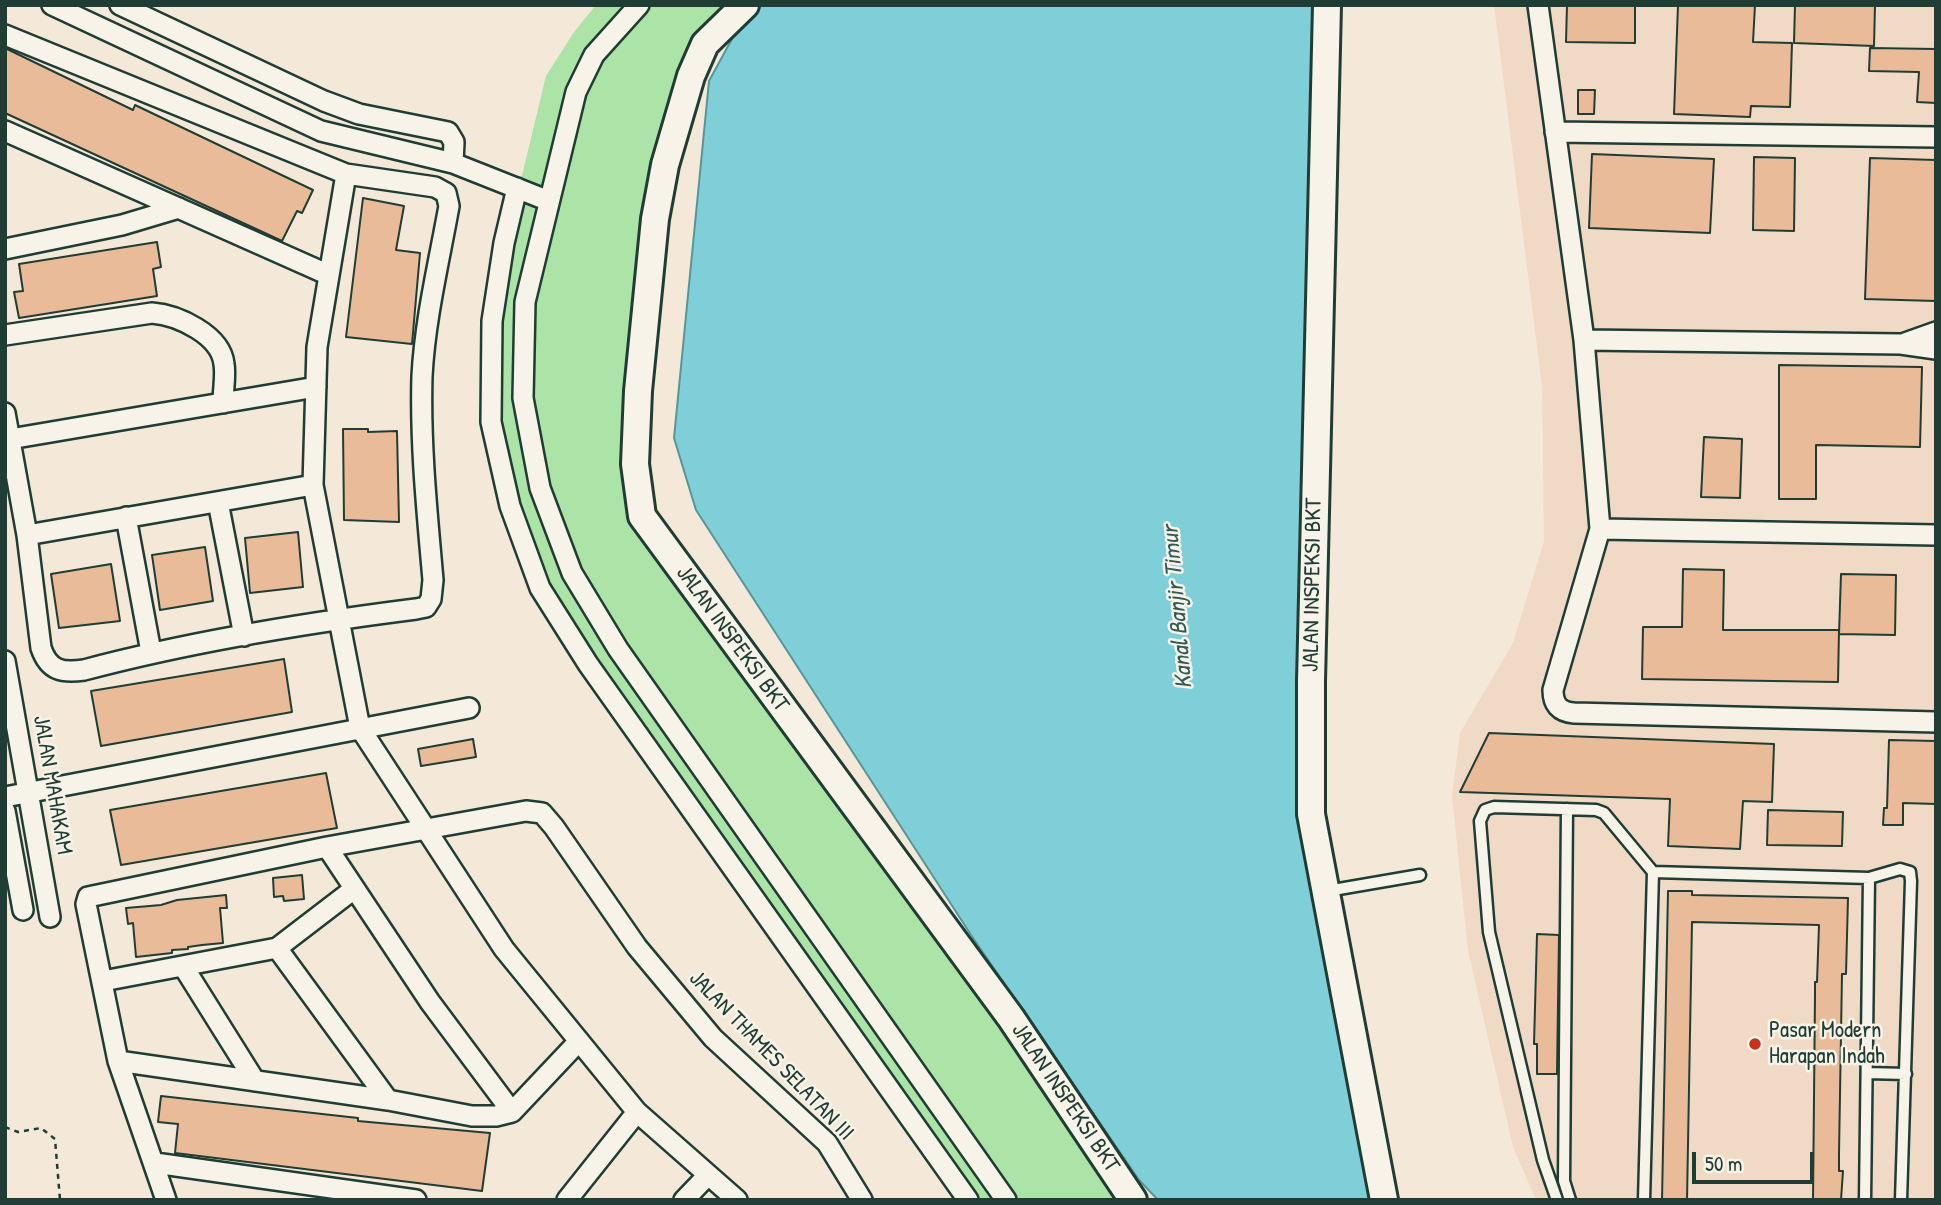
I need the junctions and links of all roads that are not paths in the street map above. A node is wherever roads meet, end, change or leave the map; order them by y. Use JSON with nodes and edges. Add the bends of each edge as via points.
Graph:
{"nodes":[{"id":1,"x":52,"y":5,"type":"edge"},
{"id":2,"x":120,"y":5,"type":"edge"},
{"id":3,"x":639,"y":5,"type":"edge"},
{"id":4,"x":745,"y":5,"type":"edge"},
{"id":5,"x":1327,"y":5,"type":"edge"},
{"id":6,"x":1538,"y":5,"type":"edge"},
{"id":7,"x":5,"y":35,"type":"edge"},
{"id":8,"x":5,"y":131,"type":"edge"},
{"id":9,"x":1555,"y":132,"type":"junction"},
{"id":10,"x":1936,"y":137,"type":"edge"},
{"id":11,"x":453,"y":163,"type":"junction"},
{"id":12,"x":346,"y":174,"type":"junction"},
{"id":13,"x":517,"y":188,"type":"junction"},
{"id":14,"x":549,"y":201,"type":"junction"},
{"id":15,"x":178,"y":208,"type":"junction"},
{"id":16,"x":5,"y":249,"type":"edge"},
{"id":17,"x":329,"y":275,"type":"junction"},
{"id":18,"x":1936,"y":332,"type":"edge"},
{"id":19,"x":5,"y":335,"type":"edge"},
{"id":20,"x":1584,"y":340,"type":"junction"},
{"id":21,"x":1901,"y":344,"type":"junction"},
{"id":22,"x":1936,"y":349,"type":"edge"},
{"id":23,"x":316,"y":387,"type":"junction"},
{"id":24,"x":223,"y":403,"type":"junction"},
{"id":25,"x":5,"y":413,"type":"edge"},
{"id":26,"x":10,"y":439,"type":"junction"},
{"id":27,"x":313,"y":485,"type":"junction"},
{"id":28,"x":218,"y":502,"type":"junction"},
{"id":29,"x":126,"y":517,"type":"junction"},
{"id":30,"x":1600,"y":529,"type":"junction"},
{"id":31,"x":27,"y":535,"type":"junction"},
{"id":32,"x":1936,"y":535,"type":"edge"},
{"id":33,"x":339,"y":619,"type":"junction"},
{"id":34,"x":244,"y":636,"type":"junction"},
{"id":35,"x":151,"y":652,"type":"junction"},
{"id":36,"x":5,"y":662,"type":"edge"},
{"id":37,"x":469,"y":708,"type":"dead end"},
{"id":38,"x":1936,"y":722,"type":"edge"},
{"id":39,"x":360,"y":728,"type":"junction"},
{"id":40,"x":29,"y":793,"type":"junction"},
{"id":41,"x":5,"y":797,"type":"edge"},
{"id":42,"x":1567,"y":809,"type":"junction"},
{"id":43,"x":5,"y":811,"type":"edge"},
{"id":44,"x":425,"y":829,"type":"junction"},
{"id":45,"x":327,"y":847,"type":"junction"},
{"id":46,"x":1653,"y":872,"type":"junction"},
{"id":47,"x":1420,"y":875,"type":"dead end"},
{"id":48,"x":1869,"y":878,"type":"junction"},
{"id":49,"x":355,"y":889,"type":"junction"},
{"id":50,"x":1327,"y":891,"type":"junction"},
{"id":51,"x":23,"y":910,"type":"dead end"},
{"id":52,"x":50,"y":917,"type":"dead end"},
{"id":53,"x":277,"y":948,"type":"junction"},
{"id":54,"x":183,"y":966,"type":"junction"},
{"id":55,"x":103,"y":981,"type":"junction"},
{"id":56,"x":579,"y":1041,"type":"junction"},
{"id":57,"x":118,"y":1061,"type":"junction"},
{"id":58,"x":1867,"y":1073,"type":"junction"},
{"id":59,"x":1906,"y":1074,"type":"junction"},
{"id":60,"x":255,"y":1081,"type":"junction"},
{"id":61,"x":388,"y":1100,"type":"junction"},
{"id":62,"x":512,"y":1112,"type":"junction"},
{"id":63,"x":636,"y":1112,"type":"junction"},
{"id":64,"x":155,"y":1163,"type":"junction"},
{"id":65,"x":708,"y":1175,"type":"junction"},
{"id":66,"x":166,"y":1200,"type":"edge"},
{"id":67,"x":416,"y":1200,"type":"edge"},
{"id":68,"x":568,"y":1200,"type":"edge"},
{"id":69,"x":684,"y":1200,"type":"edge"},
{"id":70,"x":737,"y":1200,"type":"edge"},
{"id":71,"x":862,"y":1200,"type":"edge"},
{"id":72,"x":968,"y":1200,"type":"edge"},
{"id":73,"x":1006,"y":1200,"type":"edge"},
{"id":74,"x":1133,"y":1200,"type":"edge"},
{"id":75,"x":1384,"y":1200,"type":"edge"},
{"id":76,"x":1557,"y":1200,"type":"edge"},
{"id":77,"x":1570,"y":1200,"type":"edge"},
{"id":78,"x":1644,"y":1200,"type":"edge"},
{"id":79,"x":1865,"y":1200,"type":"edge"},
{"id":80,"x":1900,"y":1200,"type":"edge"}],
"edges":[{"from":1,"to":11,"type":"street","via":[[321,131]]},
{"from":2,"to":11,"type":"street","via":[[324,101],[359,114],[448,132],[454,142]]},
{"from":3,"to":14,"type":"street","via":[[594,55],[576,92]]},
{"from":4,"to":74,"type":"street","name":"JALAN INSPEKSI BKT","via":[[705,44],[691,76],[666,165],[638,391],[635,464],[642,516],[1011,1018]]},
{"from":5,"to":50,"type":"street","name":"JALAN INSPEKSI BKT","via":[[1310,782],[1311,814]]},
{"from":6,"to":9,"type":"street"},
{"from":7,"to":12,"type":"street"},
{"from":8,"to":15,"type":"street"},
{"from":9,"to":10,"type":"street"},
{"from":9,"to":20,"type":"street"},
{"from":11,"to":13,"type":"street"},
{"from":12,"to":17,"type":"street"},
{"from":12,"to":33,"type":"street","via":[[435,187],[446,193],[449,206],[422,373],[421,442],[431,599],[426,607]]},
{"from":13,"to":14,"type":"street"},
{"from":13,"to":72,"type":"street","via":[[492,321],[491,422],[510,506],[540,588],[588,664]]},
{"from":14,"to":73,"type":"street","via":[[525,302],[523,398],[540,488],[572,573],[626,661]]},
{"from":15,"to":16,"type":"street","via":[[122,225]]},
{"from":15,"to":17,"type":"street"},
{"from":17,"to":23,"type":"street","via":[[317,347]]},
{"from":18,"to":21,"type":"street"},
{"from":19,"to":24,"type":"street","via":[[162,314],[194,327],[219,348],[224,363]]},
{"from":20,"to":21,"type":"street"},
{"from":20,"to":30,"type":"street"},
{"from":21,"to":22,"type":"street"},
{"from":23,"to":24,"type":"street"},
{"from":23,"to":27,"type":"street"},
{"from":24,"to":26,"type":"street"},
{"from":25,"to":26,"type":"street"},
{"from":26,"to":31,"type":"street"},
{"from":27,"to":28,"type":"street"},
{"from":27,"to":33,"type":"street"},
{"from":28,"to":29,"type":"street"},
{"from":28,"to":34,"type":"street"},
{"from":29,"to":31,"type":"street"},
{"from":29,"to":35,"type":"street"},
{"from":30,"to":32,"type":"street"},
{"from":30,"to":38,"type":"street","via":[[1553,690],[1556,706],[1564,711]]},
{"from":31,"to":35,"type":"street","via":[[45,661],[56,669],[74,672]]},
{"from":33,"to":34,"type":"street"},
{"from":33,"to":39,"type":"street"},
{"from":34,"to":35,"type":"street"},
{"from":36,"to":40,"type":"street","name":"JALAN MAHAKAM"},
{"from":37,"to":39,"type":"street"},
{"from":39,"to":40,"type":"street"},
{"from":39,"to":44,"type":"street"},
{"from":40,"to":41,"type":"street"},
{"from":40,"to":52,"type":"street","name":"JALAN MAHAKAM"},
{"from":42,"to":46,"type":"lane","via":[[1604,814]]},
{"from":42,"to":76,"type":"lane","via":[[1494,807],[1485,810],[1480,821],[1489,933],[1542,1160]]},
{"from":42,"to":77,"type":"lane","via":[[1564,1181]]},
{"from":43,"to":51,"type":"street"},
{"from":44,"to":45,"type":"street"},
{"from":44,"to":56,"type":"street","via":[[504,949]]},
{"from":44,"to":71,"type":"street","name":"JALAN THAMES SELATAN III","via":[[526,811],[541,813],[637,947],[713,1038],[827,1143]]},
{"from":45,"to":49,"type":"street"},
{"from":45,"to":55,"type":"street","via":[[88,897]]},
{"from":46,"to":48,"type":"lane"},
{"from":46,"to":78,"type":"lane"},
{"from":47,"to":50,"type":"lane"},
{"from":48,"to":58,"type":"lane"},
{"from":48,"to":59,"type":"lane","via":[[1900,869],[1911,875]]},
{"from":49,"to":53,"type":"street"},
{"from":49,"to":62,"type":"street","via":[[430,1002]]},
{"from":50,"to":75,"type":"street","name":"JALAN INSPEKSI BKT"},
{"from":53,"to":54,"type":"street"},
{"from":53,"to":61,"type":"street"},
{"from":54,"to":55,"type":"street"},
{"from":54,"to":60,"type":"street"},
{"from":55,"to":57,"type":"street"},
{"from":56,"to":62,"type":"street"},
{"from":56,"to":63,"type":"street"},
{"from":57,"to":60,"type":"street"},
{"from":57,"to":64,"type":"street"},
{"from":58,"to":59,"type":"lane"},
{"from":58,"to":79,"type":"lane"},
{"from":59,"to":80,"type":"lane"},
{"from":60,"to":61,"type":"street"},
{"from":61,"to":62,"type":"street","via":[[472,1116]]},
{"from":63,"to":65,"type":"street"},
{"from":63,"to":68,"type":"street"},
{"from":64,"to":66,"type":"street"},
{"from":64,"to":67,"type":"street"},
{"from":65,"to":69,"type":"street"},
{"from":65,"to":70,"type":"street"}]}
